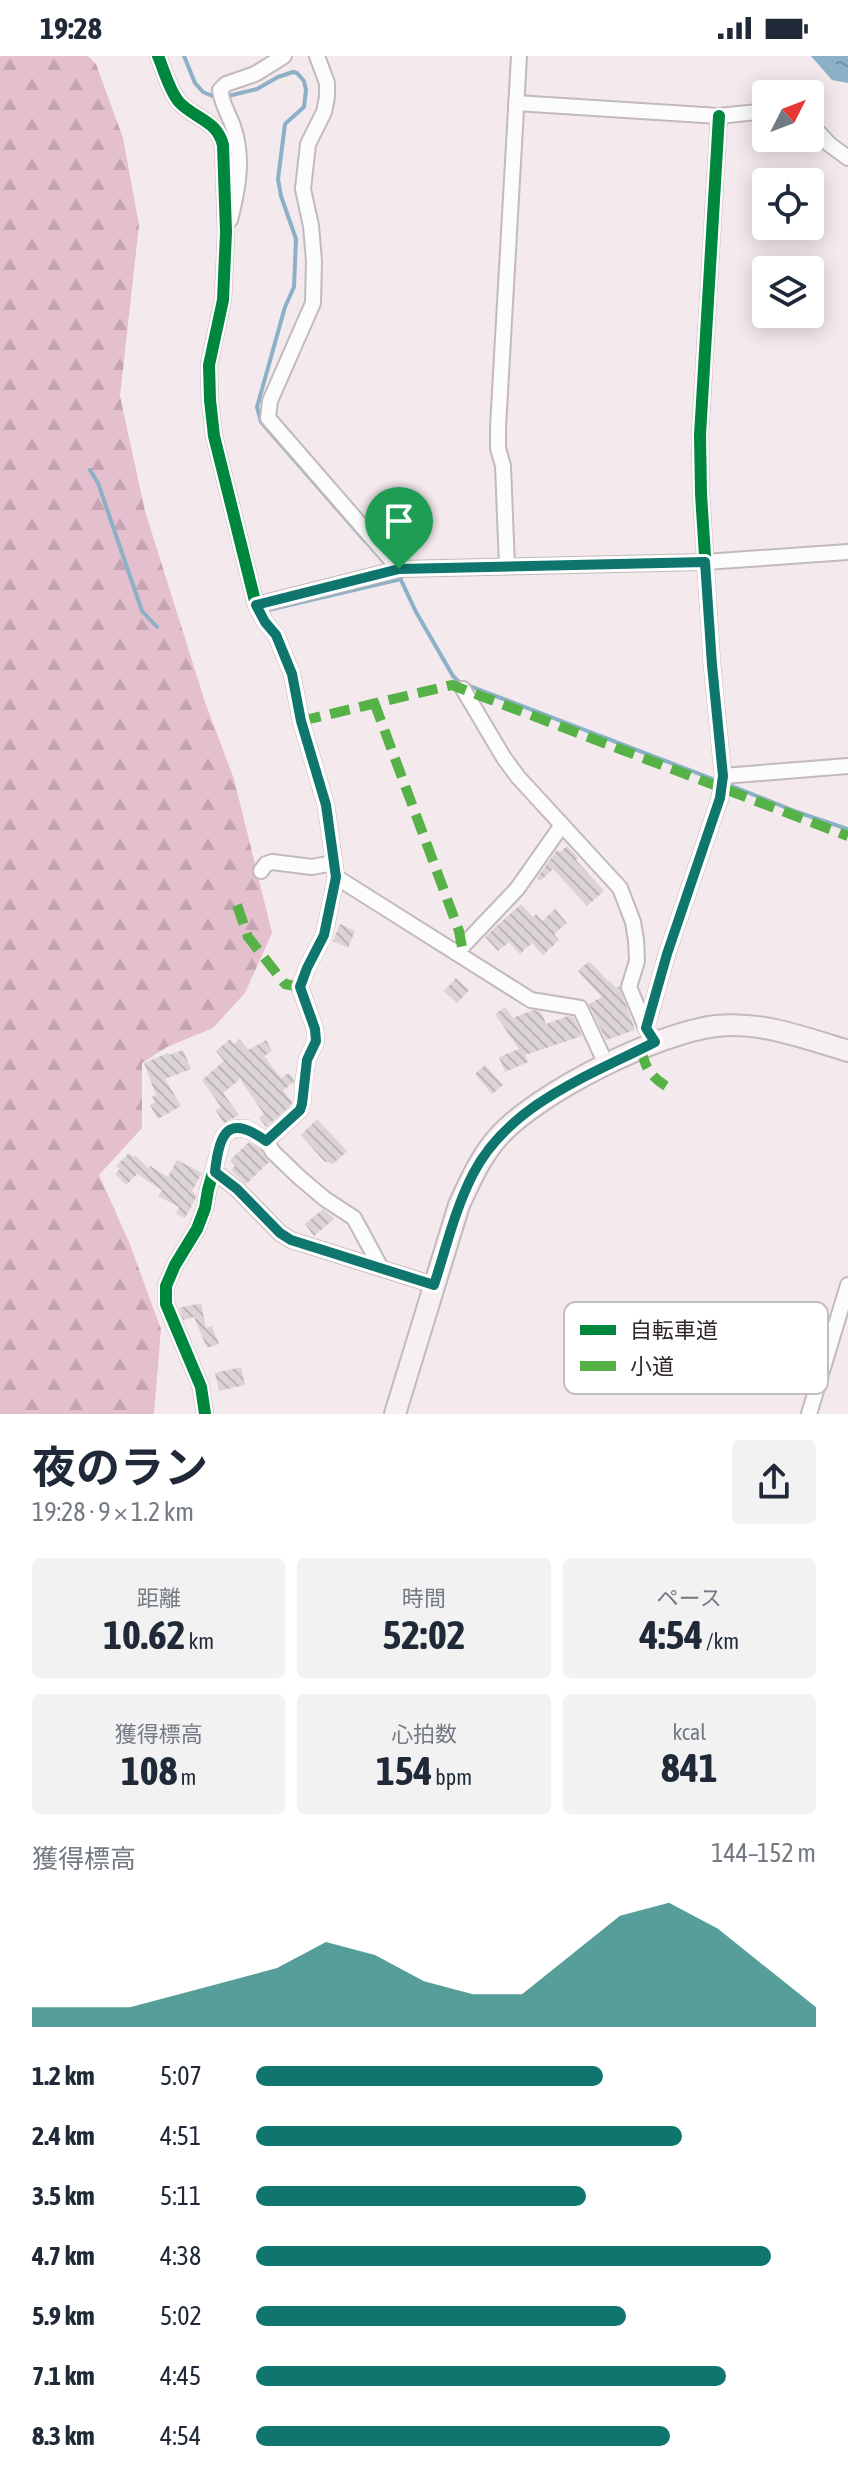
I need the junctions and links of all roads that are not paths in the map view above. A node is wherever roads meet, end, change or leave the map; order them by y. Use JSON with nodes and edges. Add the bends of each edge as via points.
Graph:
{"nodes":[{"id":1,"x":158,"y":56,"type":"edge"},
{"id":2,"x":284,"y":56,"type":"edge"},
{"id":3,"x":317,"y":56,"type":"edge"},
{"id":4,"x":519,"y":56,"type":"edge"},
{"id":5,"x":516,"y":103,"type":"junction"},
{"id":6,"x":752,"y":112,"type":"edge"},
{"id":7,"x":719,"y":116,"type":"junction"},
{"id":8,"x":824,"y":138,"type":"edge"},
{"id":9,"x":848,"y":158,"type":"edge"},
{"id":10,"x":226,"y":232,"type":"junction"},
{"id":11,"x":848,"y":552,"type":"edge"},
{"id":12,"x":705,"y":562,"type":"junction"},
{"id":13,"x":507,"y":566,"type":"junction"},
{"id":14,"x":399,"y":569,"type":"junction"},
{"id":15,"x":256,"y":605,"type":"junction"},
{"id":16,"x":463,"y":689,"type":"dead end"},
{"id":17,"x":848,"y":766,"type":"edge"},
{"id":18,"x":723,"y":776,"type":"junction"},
{"id":19,"x":562,"y":825,"type":"junction"},
{"id":20,"x":334,"y":870,"type":"junction"},
{"id":21,"x":261,"y":871,"type":"dead end"},
{"id":22,"x":457,"y":952,"type":"junction"},
{"id":23,"x":650,"y":1035,"type":"junction"},
{"id":24,"x":848,"y":1051,"type":"edge"},
{"id":25,"x":606,"y":1064,"type":"junction"},
{"id":26,"x":266,"y":1141,"type":"junction"},
{"id":27,"x":215,"y":1172,"type":"junction"},
{"id":28,"x":381,"y":1268,"type":"junction"},
{"id":29,"x":434,"y":1285,"type":"junction"},
{"id":30,"x":848,"y":1285,"type":"edge"},
{"id":31,"x":828,"y":1351,"type":"edge"},
{"id":32,"x":815,"y":1394,"type":"edge"},
{"id":33,"x":205,"y":1414,"type":"edge"},
{"id":34,"x":395,"y":1414,"type":"edge"},
{"id":35,"x":809,"y":1414,"type":"edge"}],
"edges":[{"from":1,"to":10,"type":"street","via":[[178,101],[220,133]]},
{"from":2,"to":10,"type":"street","via":[[226,84],[221,97],[233,125],[240,173]]},
{"from":3,"to":14,"type":"street","via":[[327,97],[308,144],[303,189],[311,226],[313,303],[270,401],[268,418]]},
{"from":4,"to":5,"type":"street"},
{"from":5,"to":7,"type":"street"},
{"from":5,"to":13,"type":"street","via":[[498,427]]},
{"from":6,"to":7,"type":"street"},
{"from":7,"to":12,"type":"street","via":[[700,435]]},
{"from":8,"to":9,"type":"street"},
{"from":10,"to":15,"type":"street","via":[[223,300],[209,365],[210,400]]},
{"from":11,"to":12,"type":"street"},
{"from":12,"to":13,"type":"street"},
{"from":12,"to":18,"type":"street"},
{"from":13,"to":14,"type":"street"},
{"from":14,"to":15,"type":"street"},
{"from":15,"to":20,"type":"street","via":[[292,674],[326,805]]},
{"from":16,"to":19,"type":"street","via":[[504,758]]},
{"from":17,"to":18,"type":"street"},
{"from":18,"to":23,"type":"street","via":[[667,954]]},
{"from":19,"to":22,"type":"street","via":[[517,889]]},
{"from":19,"to":23,"type":"street","via":[[620,888],[636,940],[637,961],[629,987]]},
{"from":20,"to":21,"type":"street","via":[[272,862]]},
{"from":20,"to":22,"type":"street"},
{"from":20,"to":26,"type":"street","via":[[324,935],[300,987],[316,1041],[307,1060],[302,1104]]},
{"from":22,"to":25,"type":"street","via":[[531,1000],[580,1008]]},
{"from":23,"to":24,"type":"main road","via":[[744,1026],[774,1029]]},
{"from":23,"to":25,"type":"main road"},
{"from":25,"to":29,"type":"main road","via":[[518,1118],[486,1153],[459,1205]]},
{"from":26,"to":27,"type":"street","via":[[246,1128],[232,1129],[220,1142]]},
{"from":26,"to":28,"type":"street","via":[[299,1177],[354,1218]]},
{"from":27,"to":28,"type":"street","via":[[291,1240]]},
{"from":27,"to":33,"type":"street","via":[[197,1229],[165,1290],[201,1387]]},
{"from":28,"to":29,"type":"street"},
{"from":29,"to":34,"type":"main road"},
{"from":30,"to":31,"type":"street"},
{"from":32,"to":35,"type":"street"}]}
